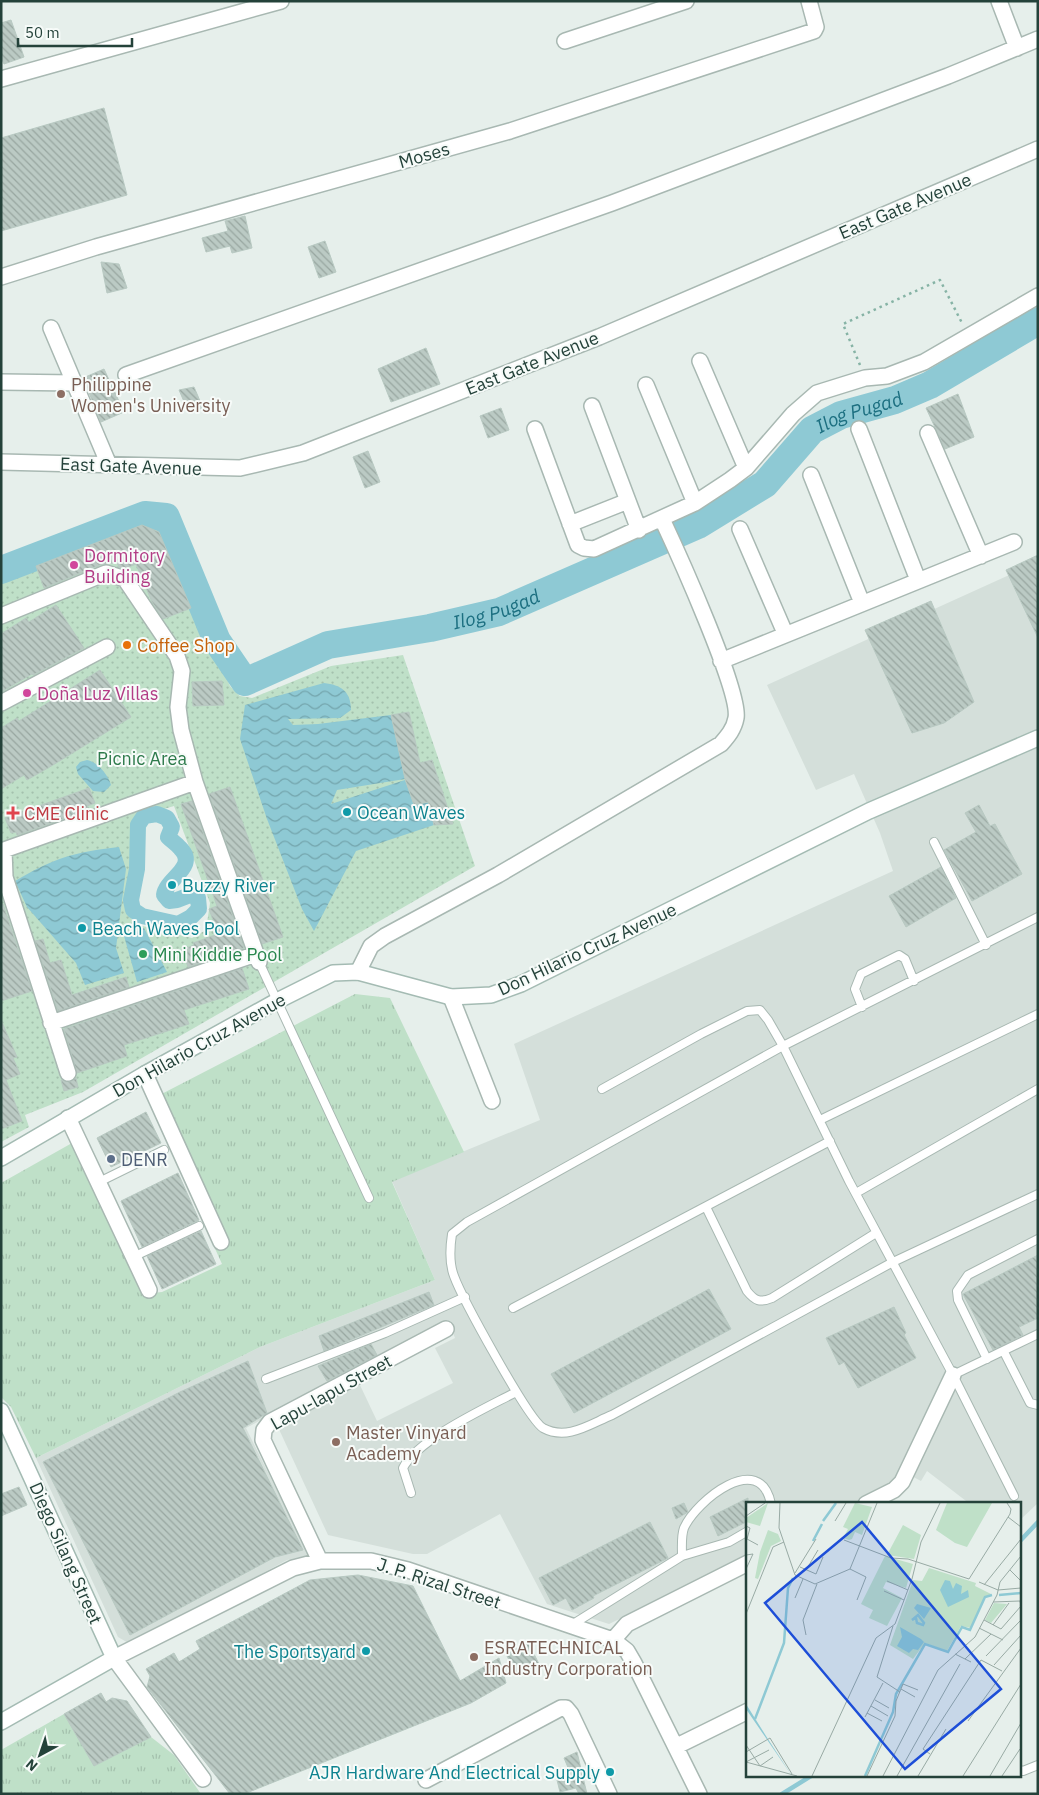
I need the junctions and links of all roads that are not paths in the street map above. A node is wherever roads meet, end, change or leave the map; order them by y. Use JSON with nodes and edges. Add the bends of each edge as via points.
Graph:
{"nodes":[{"id":1,"x":281,"y":1,"type":"edge"},
{"id":2,"x":686,"y":1,"type":"edge"},
{"id":3,"x":809,"y":1,"type":"edge"},
{"id":4,"x":999,"y":1,"type":"edge"},
{"id":5,"x":1038,"y":39,"type":"edge"},
{"id":6,"x":564,"y":41,"type":"dead end"},
{"id":7,"x":1017,"y":48,"type":"junction"},
{"id":8,"x":1,"y":79,"type":"edge"},
{"id":9,"x":1038,"y":149,"type":"edge"},
{"id":10,"x":1,"y":277,"type":"edge"},
{"id":11,"x":1038,"y":296,"type":"edge"},
{"id":12,"x":51,"y":328,"type":"dead end"},
{"id":13,"x":700,"y":360,"type":"dead end"},
{"id":14,"x":126,"y":375,"type":"dead end"},
{"id":15,"x":1,"y":382,"type":"edge"},
{"id":16,"x":75,"y":383,"type":"junction"},
{"id":17,"x":646,"y":384,"type":"dead end"},
{"id":18,"x":592,"y":406,"type":"dead end"},
{"id":19,"x":534,"y":429,"type":"dead end"},
{"id":20,"x":859,"y":429,"type":"dead end"},
{"id":21,"x":928,"y":433,"type":"dead end"},
{"id":22,"x":1,"y":462,"type":"edge"},
{"id":23,"x":109,"y":465,"type":"junction"},
{"id":24,"x":746,"y":468,"type":"junction"},
{"id":25,"x":811,"y":475,"type":"dead end"},
{"id":26,"x":628,"y":501,"type":"junction"},
{"id":27,"x":695,"y":503,"type":"junction"},
{"id":28,"x":662,"y":518,"type":"junction"},
{"id":29,"x":570,"y":524,"type":"junction"},
{"id":30,"x":740,"y":529,"type":"dead end"},
{"id":31,"x":639,"y":530,"type":"junction"},
{"id":32,"x":1014,"y":542,"type":"dead end"},
{"id":33,"x":981,"y":556,"type":"junction"},
{"id":34,"x":918,"y":580,"type":"junction"},
{"id":35,"x":862,"y":603,"type":"junction"},
{"id":36,"x":1,"y":616,"type":"edge"},
{"id":37,"x":785,"y":633,"type":"junction"},
{"id":38,"x":107,"y":648,"type":"dead end"},
{"id":39,"x":721,"y":661,"type":"junction"},
{"id":40,"x":1,"y":702,"type":"edge"},
{"id":41,"x":1038,"y":738,"type":"edge"},
{"id":42,"x":196,"y":782,"type":"junction"},
{"id":43,"x":934,"y":842,"type":"dead end"},
{"id":44,"x":2,"y":848,"type":"edge"},
{"id":45,"x":1038,"y":917,"type":"edge"},
{"id":46,"x":986,"y":945,"type":"junction"},
{"id":47,"x":258,"y":958,"type":"junction"},
{"id":48,"x":358,"y":972,"type":"junction"},
{"id":49,"x":914,"y":981,"type":"junction"},
{"id":50,"x":451,"y":997,"type":"junction"},
{"id":51,"x":277,"y":1001,"type":"junction"},
{"id":52,"x":862,"y":1007,"type":"junction"},
{"id":53,"x":1038,"y":1014,"type":"edge"},
{"id":54,"x":51,"y":1023,"type":"junction"},
{"id":55,"x":783,"y":1046,"type":"junction"},
{"id":56,"x":68,"y":1073,"type":"dead end"},
{"id":57,"x":144,"y":1074,"type":"junction"},
{"id":58,"x":602,"y":1089,"type":"dead end"},
{"id":59,"x":1038,"y":1089,"type":"edge"},
{"id":60,"x":492,"y":1101,"type":"dead end"},
{"id":61,"x":68,"y":1118,"type":"junction"},
{"id":62,"x":820,"y":1120,"type":"junction"},
{"id":63,"x":830,"y":1142,"type":"junction"},
{"id":64,"x":164,"y":1150,"type":"dead end"},
{"id":65,"x":1,"y":1158,"type":"edge"},
{"id":66,"x":99,"y":1182,"type":"junction"},
{"id":67,"x":856,"y":1193,"type":"junction"},
{"id":68,"x":1038,"y":1194,"type":"edge"},
{"id":69,"x":369,"y":1198,"type":"dead end"},
{"id":70,"x":706,"y":1207,"type":"junction"},
{"id":71,"x":199,"y":1226,"type":"dead end"},
{"id":72,"x":876,"y":1233,"type":"junction"},
{"id":73,"x":1038,"y":1239,"type":"edge"},
{"id":74,"x":221,"y":1242,"type":"dead end"},
{"id":75,"x":133,"y":1257,"type":"junction"},
{"id":76,"x":893,"y":1262,"type":"junction"},
{"id":77,"x":149,"y":1290,"type":"dead end"},
{"id":78,"x":465,"y":1297,"type":"junction"},
{"id":79,"x":513,"y":1308,"type":"dead end"},
{"id":80,"x":446,"y":1329,"type":"dead end"},
{"id":81,"x":1038,"y":1334,"type":"edge"},
{"id":82,"x":1004,"y":1352,"type":"junction"},
{"id":83,"x":987,"y":1359,"type":"junction"},
{"id":84,"x":953,"y":1375,"type":"junction"},
{"id":85,"x":266,"y":1379,"type":"dead end"},
{"id":86,"x":516,"y":1392,"type":"junction"},
{"id":87,"x":1038,"y":1405,"type":"edge"},
{"id":88,"x":1,"y":1410,"type":"edge"},
{"id":89,"x":411,"y":1493,"type":"dead end"},
{"id":90,"x":1014,"y":1496,"type":"dead end"},
{"id":91,"x":771,"y":1502,"type":"edge"},
{"id":92,"x":870,"y":1502,"type":"edge"},
{"id":93,"x":746,"y":1532,"type":"edge"},
{"id":94,"x":682,"y":1556,"type":"junction"},
{"id":95,"x":320,"y":1561,"type":"junction"},
{"id":96,"x":746,"y":1564,"type":"edge"},
{"id":97,"x":569,"y":1627,"type":"junction"},
{"id":98,"x":613,"y":1640,"type":"junction"},
{"id":99,"x":114,"y":1658,"type":"junction"},
{"id":100,"x":746,"y":1712,"type":"edge"},
{"id":101,"x":1,"y":1722,"type":"edge"},
{"id":102,"x":676,"y":1746,"type":"junction"},
{"id":103,"x":1038,"y":1765,"type":"edge"},
{"id":104,"x":1022,"y":1771,"type":"edge"},
{"id":105,"x":203,"y":1779,"type":"dead end"},
{"id":106,"x":426,"y":1780,"type":"dead end"},
{"id":107,"x":603,"y":1792,"type":"edge"},
{"id":108,"x":699,"y":1794,"type":"edge"}],
"edges":[{"from":1,"to":8,"type":"street"},
{"from":2,"to":6,"type":"street"},
{"from":3,"to":10,"type":"street","name":"Moses","via":[[816,30],[795,38],[510,131],[96,247]]},
{"from":4,"to":7,"type":"street"},
{"from":5,"to":7,"type":"street"},
{"from":7,"to":14,"type":"street","via":[[612,203]]},
{"from":9,"to":23,"type":"street","name":"East Gate Avenue","via":[[599,337],[303,453],[240,468]]},
{"from":11,"to":24,"type":"street","via":[[924,362],[887,376],[865,378],[817,393],[793,414]]},
{"from":12,"to":16,"type":"street"},
{"from":13,"to":24,"type":"street"},
{"from":15,"to":16,"type":"street"},
{"from":16,"to":23,"type":"street"},
{"from":17,"to":27,"type":"street"},
{"from":18,"to":26,"type":"street"},
{"from":19,"to":29,"type":"street"},
{"from":20,"to":34,"type":"street"},
{"from":21,"to":33,"type":"street"},
{"from":22,"to":23,"type":"street","name":"East Gate Avenue"},
{"from":24,"to":27,"type":"street"},
{"from":25,"to":35,"type":"street"},
{"from":26,"to":29,"type":"street"},
{"from":26,"to":31,"type":"street"},
{"from":27,"to":28,"type":"street"},
{"from":28,"to":31,"type":"street"},
{"from":28,"to":39,"type":"street"},
{"from":29,"to":31,"type":"street","via":[[578,545],[594,549]]},
{"from":30,"to":37,"type":"street"},
{"from":32,"to":33,"type":"street"},
{"from":33,"to":34,"type":"street"},
{"from":34,"to":35,"type":"street"},
{"from":35,"to":37,"type":"street"},
{"from":36,"to":42,"type":"street","via":[[106,573],[125,579],[177,656],[182,671],[178,707],[181,730]]},
{"from":37,"to":39,"type":"street"},
{"from":38,"to":40,"type":"street"},
{"from":39,"to":48,"type":"street","via":[[736,717],[730,733],[721,744],[498,875],[385,936],[371,946]]},
{"from":41,"to":50,"type":"street","name":"Don Hilario Cruz Avenue","via":[[870,811],[522,984],[492,995]]},
{"from":42,"to":44,"type":"street"},
{"from":42,"to":47,"type":"street"},
{"from":43,"to":46,"type":"lane"},
{"from":44,"to":54,"type":"street","via":[[5,877]]},
{"from":45,"to":46,"type":"lane"},
{"from":46,"to":49,"type":"lane"},
{"from":47,"to":51,"type":"lane"},
{"from":47,"to":54,"type":"street"},
{"from":48,"to":50,"type":"street","name":"Don Hilario Cruz Avenue"},
{"from":48,"to":51,"type":"street","name":"Don Hilario Cruz Avenue","via":[[334,973]]},
{"from":49,"to":52,"type":"lane"},
{"from":49,"to":52,"type":"lane","via":[[905,959],[899,955],[892,956],[861,974],[855,988]]},
{"from":50,"to":60,"type":"street"},
{"from":51,"to":57,"type":"street","name":"Don Hilario Cruz Avenue"},
{"from":51,"to":69,"type":"lane"},
{"from":52,"to":55,"type":"lane"},
{"from":53,"to":62,"type":"lane"},
{"from":54,"to":56,"type":"street"},
{"from":55,"to":58,"type":"lane","via":[[760,1010],[747,1011]]},
{"from":55,"to":62,"type":"lane"},
{"from":55,"to":78,"type":"lane","via":[[468,1222],[452,1234],[453,1275]]},
{"from":57,"to":61,"type":"street","name":"Don Hilario Cruz Avenue"},
{"from":57,"to":74,"type":"street"},
{"from":59,"to":67,"type":"lane"},
{"from":61,"to":65,"type":"street","name":"Don Hilario Cruz Avenue"},
{"from":61,"to":66,"type":"street"},
{"from":62,"to":63,"type":"lane"},
{"from":63,"to":67,"type":"lane"},
{"from":63,"to":70,"type":"lane"},
{"from":64,"to":66,"type":"lane"},
{"from":66,"to":75,"type":"street"},
{"from":67,"to":72,"type":"lane"},
{"from":68,"to":76,"type":"lane"},
{"from":70,"to":72,"type":"lane","via":[[747,1291],[754,1300],[762,1302]]},
{"from":70,"to":79,"type":"lane"},
{"from":71,"to":75,"type":"lane"},
{"from":72,"to":76,"type":"lane"},
{"from":73,"to":83,"type":"lane","via":[[968,1275],[957,1290],[958,1300]]},
{"from":75,"to":77,"type":"street"},
{"from":76,"to":84,"type":"lane"},
{"from":76,"to":86,"type":"lane","via":[[612,1415],[569,1434],[542,1427]]},
{"from":78,"to":85,"type":"lane","via":[[385,1333]]},
{"from":78,"to":86,"type":"lane"},
{"from":80,"to":95,"type":"street","name":"Lapu-lapu Street","via":[[270,1422],[264,1430],[263,1440]]},
{"from":81,"to":82,"type":"lane"},
{"from":82,"to":83,"type":"lane"},
{"from":82,"to":87,"type":"lane","via":[[1030,1403]]},
{"from":83,"to":84,"type":"lane"},
{"from":84,"to":90,"type":"lane"},
{"from":84,"to":92,"type":"street","via":[[902,1482],[894,1490]]},
{"from":86,"to":89,"type":"lane","via":[[461,1422],[408,1457],[403,1468]]},
{"from":88,"to":99,"type":"street","name":"Diego Silang Street"},
{"from":91,"to":94,"type":"lane","via":[[768,1491],[754,1479],[734,1482],[700,1505],[683,1529]]},
{"from":93,"to":94,"type":"lane","via":[[729,1542]]},
{"from":94,"to":97,"type":"lane"},
{"from":95,"to":97,"type":"street","name":"J. P. Rizal Street","via":[[371,1561],[408,1570]]},
{"from":95,"to":99,"type":"street","name":"J. P. Rizal Street","via":[[293,1568]]},
{"from":96,"to":98,"type":"street","via":[[627,1624]]},
{"from":97,"to":98,"type":"street","name":"J. P. Rizal Street"},
{"from":98,"to":102,"type":"street","name":"J. P. Rizal Street","via":[[627,1651]]},
{"from":99,"to":101,"type":"street","name":"J. P. Rizal Street"},
{"from":99,"to":105,"type":"street","name":"Diego Silang Street"},
{"from":100,"to":102,"type":"street"},
{"from":102,"to":108,"type":"street","name":"J. P. Rizal Street"},
{"from":103,"to":104,"type":"lane"},
{"from":106,"to":107,"type":"street","via":[[566,1708],[572,1714]]}]}
